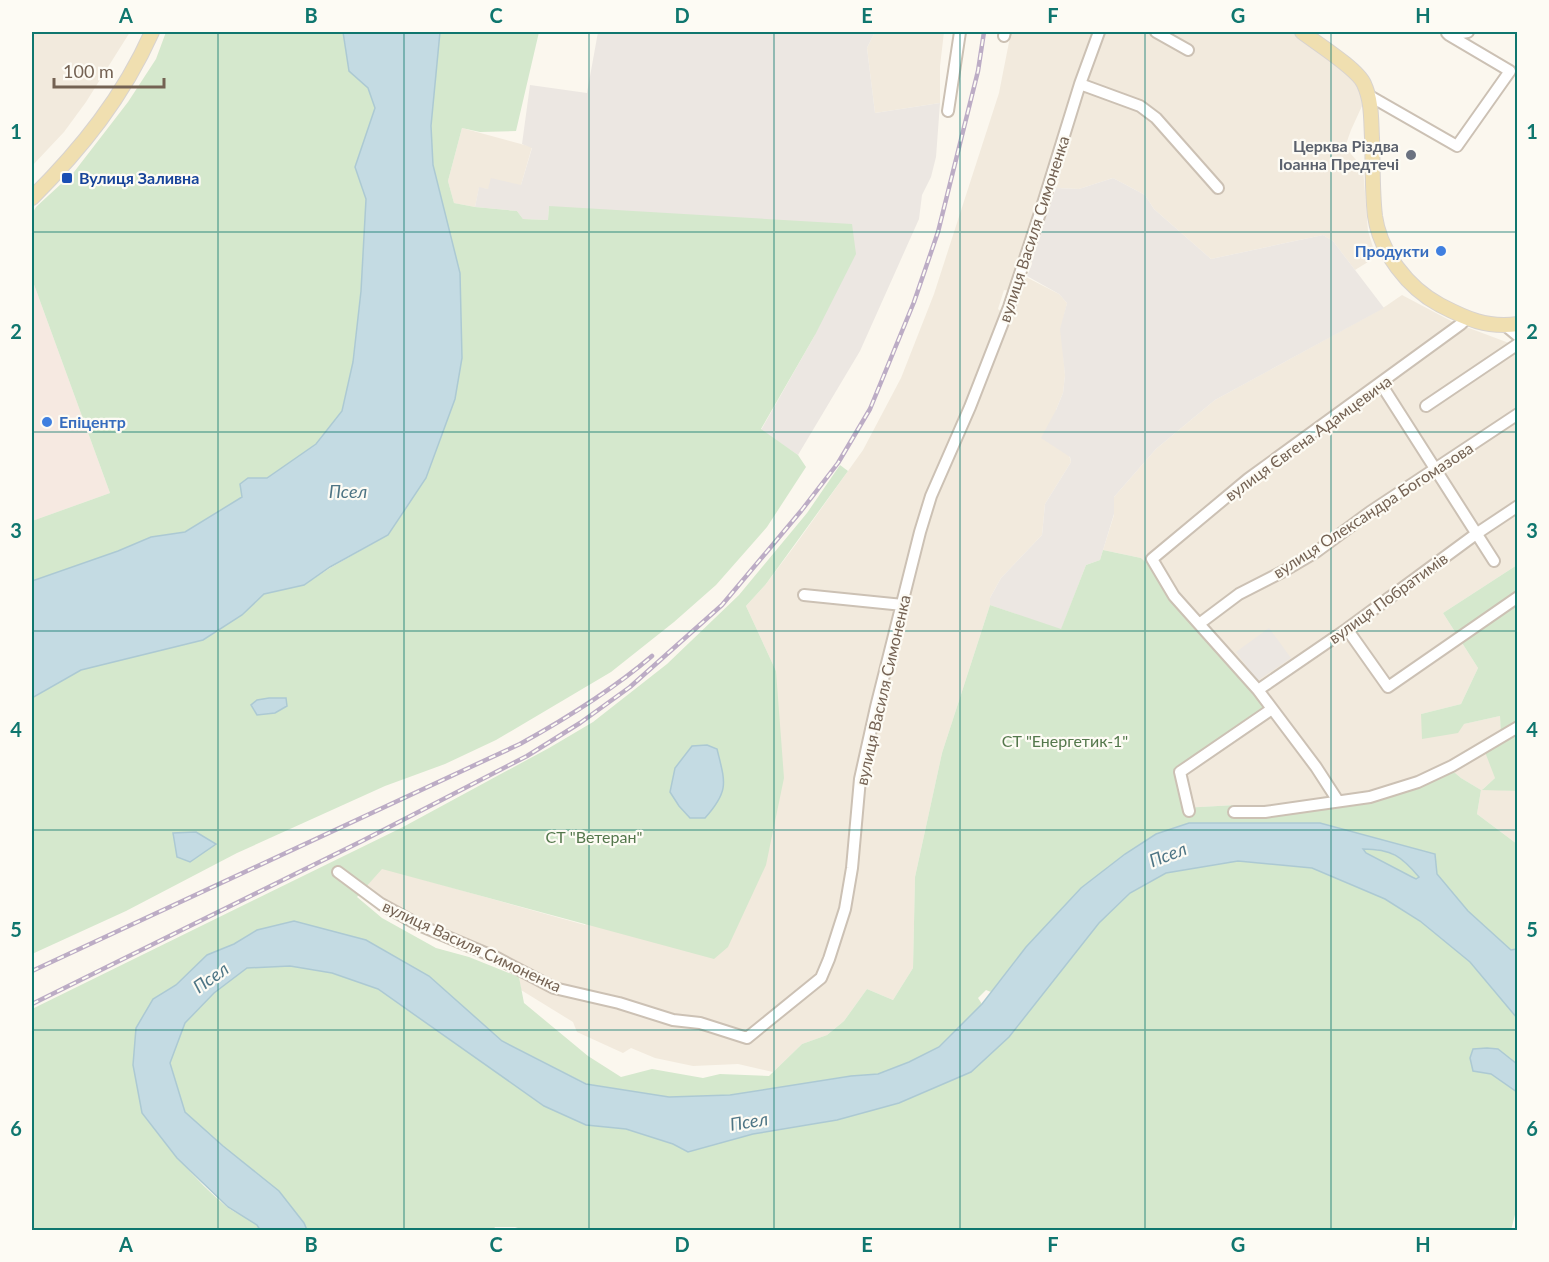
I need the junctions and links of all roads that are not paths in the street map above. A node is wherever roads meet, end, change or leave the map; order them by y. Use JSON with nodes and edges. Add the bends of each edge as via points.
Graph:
{"nodes":[{"id":1,"x":152,"y":32,"type":"edge"},
{"id":2,"x":960,"y":32,"type":"edge"},
{"id":3,"x":1100,"y":32,"type":"edge"},
{"id":4,"x":1156,"y":32,"type":"edge"},
{"id":5,"x":1302,"y":32,"type":"edge"},
{"id":6,"x":1468,"y":32,"type":"edge"},
{"id":7,"x":1447,"y":33,"type":"edge"},
{"id":8,"x":1188,"y":50,"type":"dead end"},
{"id":9,"x":1080,"y":84,"type":"junction"},
{"id":10,"x":1368,"y":95,"type":"junction"},
{"id":11,"x":948,"y":111,"type":"dead end"},
{"id":12,"x":1218,"y":188,"type":"dead end"},
{"id":13,"x":32,"y":198,"type":"edge"},
{"id":14,"x":1466,"y":319,"type":"junction"},
{"id":15,"x":1512,"y":325,"type":"edge"},
{"id":16,"x":1518,"y":336,"type":"edge"},
{"id":17,"x":1518,"y":344,"type":"edge"},
{"id":18,"x":1381,"y":384,"type":"junction"},
{"id":19,"x":1426,"y":406,"type":"dead end"},
{"id":20,"x":1518,"y":414,"type":"edge"},
{"id":21,"x":1434,"y":469,"type":"junction"},
{"id":22,"x":1518,"y":506,"type":"edge"},
{"id":23,"x":1476,"y":534,"type":"junction"},
{"id":24,"x":1494,"y":561,"type":"dead end"},
{"id":25,"x":804,"y":595,"type":"dead end"},
{"id":26,"x":1518,"y":597,"type":"edge"},
{"id":27,"x":903,"y":604,"type":"junction"},
{"id":28,"x":1198,"y":624,"type":"junction"},
{"id":29,"x":1347,"y":629,"type":"junction"},
{"id":30,"x":1258,"y":690,"type":"junction"},
{"id":31,"x":1272,"y":709,"type":"junction"},
{"id":32,"x":1518,"y":727,"type":"edge"},
{"id":33,"x":1338,"y":801,"type":"junction"},
{"id":34,"x":1189,"y":811,"type":"dead end"},
{"id":35,"x":1234,"y":812,"type":"dead end"},
{"id":36,"x":338,"y":872,"type":"dead end"}],
"edges":[{"from":1,"to":13,"type":"main road","via":[[103,118]]},
{"from":2,"to":11,"type":"street"},
{"from":3,"to":9,"type":"street","name":"вулиця Василя Симоненка"},
{"from":4,"to":8,"type":"street"},
{"from":5,"to":10,"type":"main road","via":[[1353,71],[1363,81]]},
{"from":6,"to":7,"type":"street"},
{"from":7,"to":10,"type":"street","via":[[1510,71],[1457,146]]},
{"from":9,"to":12,"type":"street","via":[[1140,106],[1156,118]]},
{"from":9,"to":27,"type":"street","name":"вулиця Василя Симоненка","via":[[1009,307],[931,496]]},
{"from":10,"to":14,"type":"main road","via":[[1376,217],[1382,241],[1401,273],[1425,297]]},
{"from":14,"to":15,"type":"main road","via":[[1485,325]]},
{"from":14,"to":18,"type":"street","name":"вулиця Євгена Адамцевича"},
{"from":15,"to":16,"type":"street"},
{"from":17,"to":19,"type":"street"},
{"from":18,"to":21,"type":"street"},
{"from":18,"to":28,"type":"street","name":"вулиця Євгена Адамцевича","via":[[1248,479],[1152,559],[1174,596]]},
{"from":20,"to":21,"type":"street","name":"вулиця Олександра Богомазова"},
{"from":21,"to":23,"type":"street"},
{"from":21,"to":28,"type":"street","name":"вулиця Олександра Богомазова","via":[[1316,552],[1239,594]]},
{"from":22,"to":23,"type":"street","name":"вулиця Побратимів"},
{"from":23,"to":24,"type":"street"},
{"from":23,"to":29,"type":"street","name":"вулиця Побратимів"},
{"from":25,"to":27,"type":"street"},
{"from":26,"to":29,"type":"street","via":[[1388,687]]},
{"from":27,"to":36,"type":"street","name":"вулиця Василя Симоненка","via":[[860,779],[845,909],[829,959],[821,978],[747,1038],[554,988],[497,958],[419,925],[381,904]]},
{"from":28,"to":30,"type":"street"},
{"from":29,"to":30,"type":"street","name":"вулиця Побратимів"},
{"from":30,"to":31,"type":"street"},
{"from":31,"to":33,"type":"street"},
{"from":31,"to":34,"type":"street","via":[[1180,772]]},
{"from":32,"to":33,"type":"street","via":[[1418,782]]},
{"from":33,"to":35,"type":"street","via":[[1265,812]]}]}
